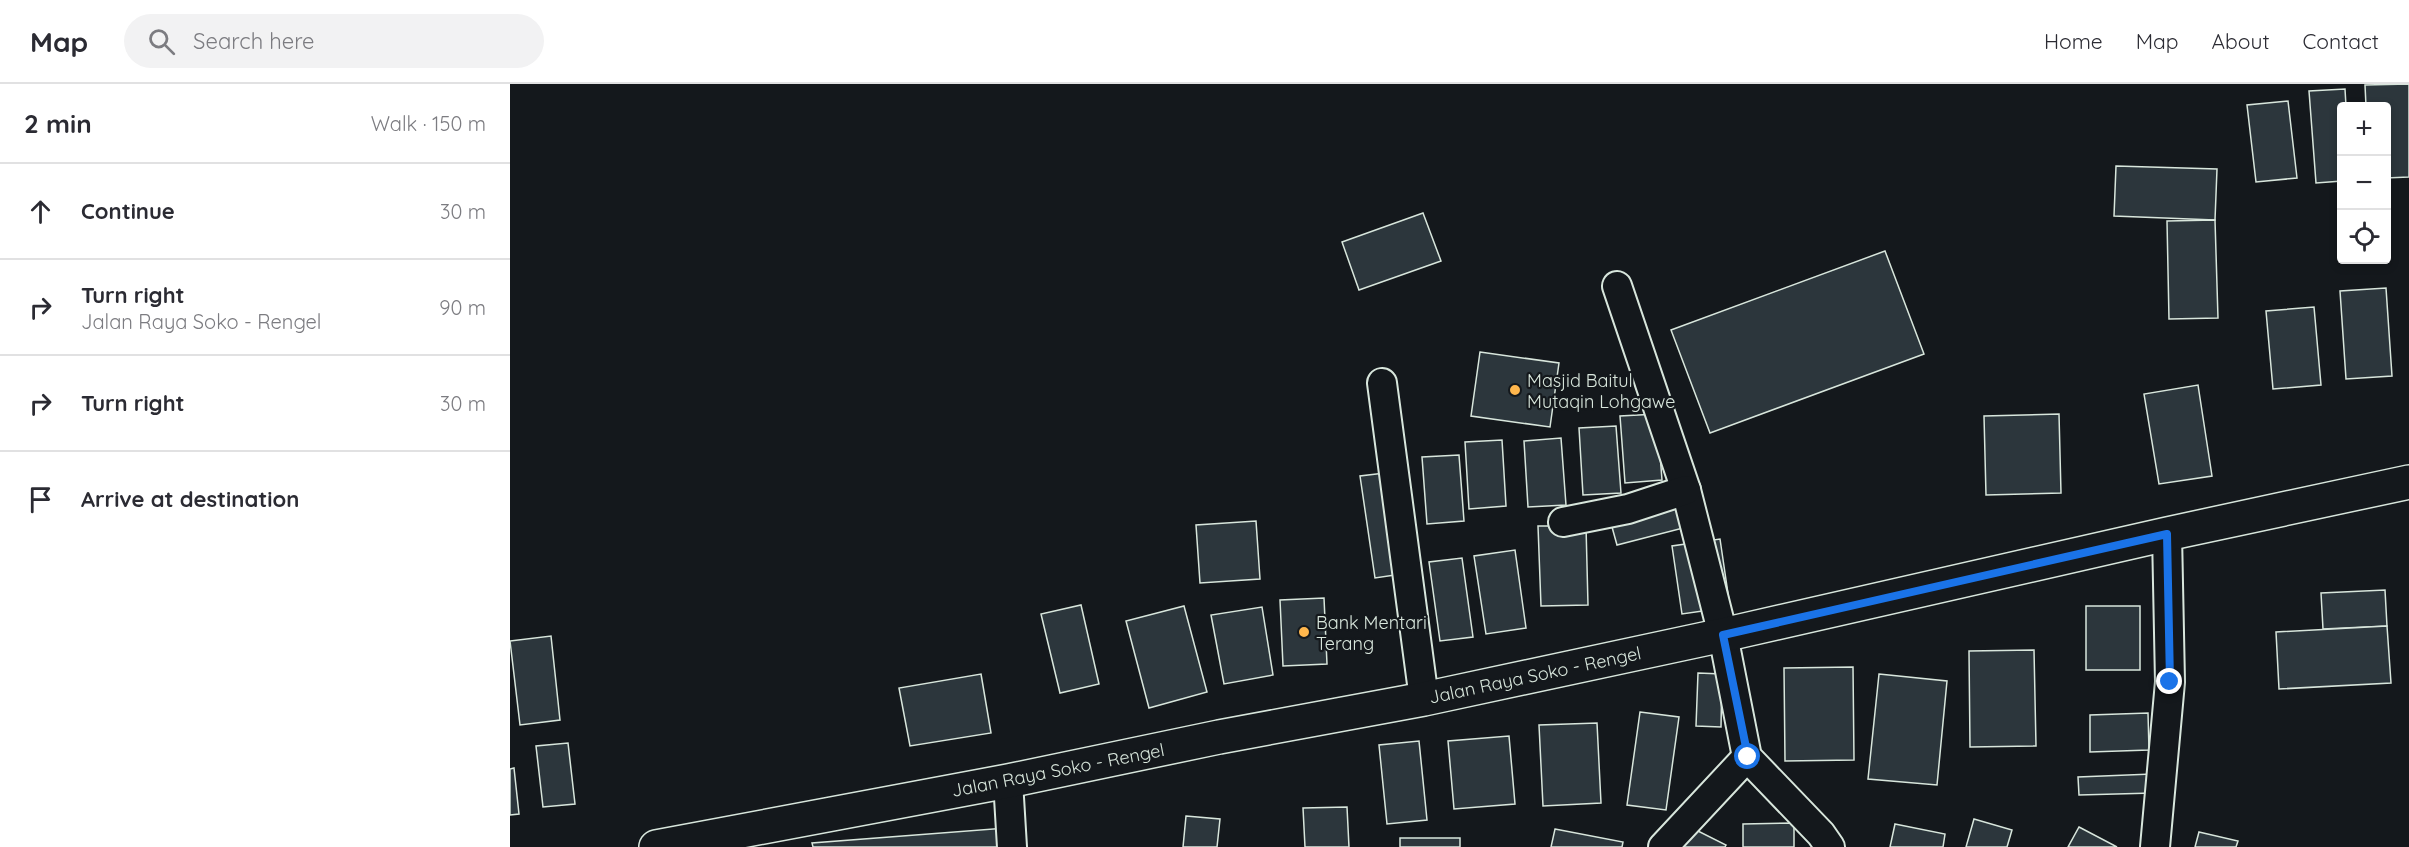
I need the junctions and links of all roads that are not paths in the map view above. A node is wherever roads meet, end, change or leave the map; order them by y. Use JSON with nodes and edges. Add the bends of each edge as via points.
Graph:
{"nodes":[{"id":1,"x":1617,"y":286,"type":"dead end"},
{"id":2,"x":1382,"y":384,"type":"dead end"},
{"id":3,"x":2409,"y":482,"type":"edge"},
{"id":4,"x":1686,"y":490,"type":"junction"},
{"id":5,"x":1563,"y":522,"type":"dead end"},
{"id":6,"x":2167,"y":534,"type":"junction"},
{"id":7,"x":1723,"y":635,"type":"junction"},
{"id":8,"x":1424,"y":699,"type":"junction"},
{"id":9,"x":1748,"y":757,"type":"junction"},
{"id":10,"x":1008,"y":781,"type":"junction"},
{"id":11,"x":656,"y":847,"type":"edge"},
{"id":12,"x":1012,"y":847,"type":"edge"},
{"id":13,"x":1663,"y":847,"type":"edge"},
{"id":14,"x":1830,"y":847,"type":"edge"},
{"id":15,"x":2155,"y":847,"type":"edge"}],
"edges":[{"from":1,"to":4,"type":"street"},
{"from":2,"to":8,"type":"street"},
{"from":3,"to":6,"type":"main road","name":"Jalan Raya Soko - Rengel"},
{"from":4,"to":5,"type":"street","via":[[1628,509]]},
{"from":4,"to":7,"type":"street"},
{"from":6,"to":7,"type":"main road","name":"Jalan Raya Soko - Rengel"},
{"from":6,"to":15,"type":"street","via":[[2170,682]]},
{"from":7,"to":8,"type":"main road","name":"Jalan Raya Soko - Rengel"},
{"from":7,"to":9,"type":"street"},
{"from":8,"to":10,"type":"main road","name":"Jalan Raya Soko - Rengel"},
{"from":9,"to":13,"type":"street"},
{"from":9,"to":14,"type":"street"},
{"from":10,"to":11,"type":"main road","name":"Jalan Raya Soko - Rengel"},
{"from":10,"to":12,"type":"street"}]}
